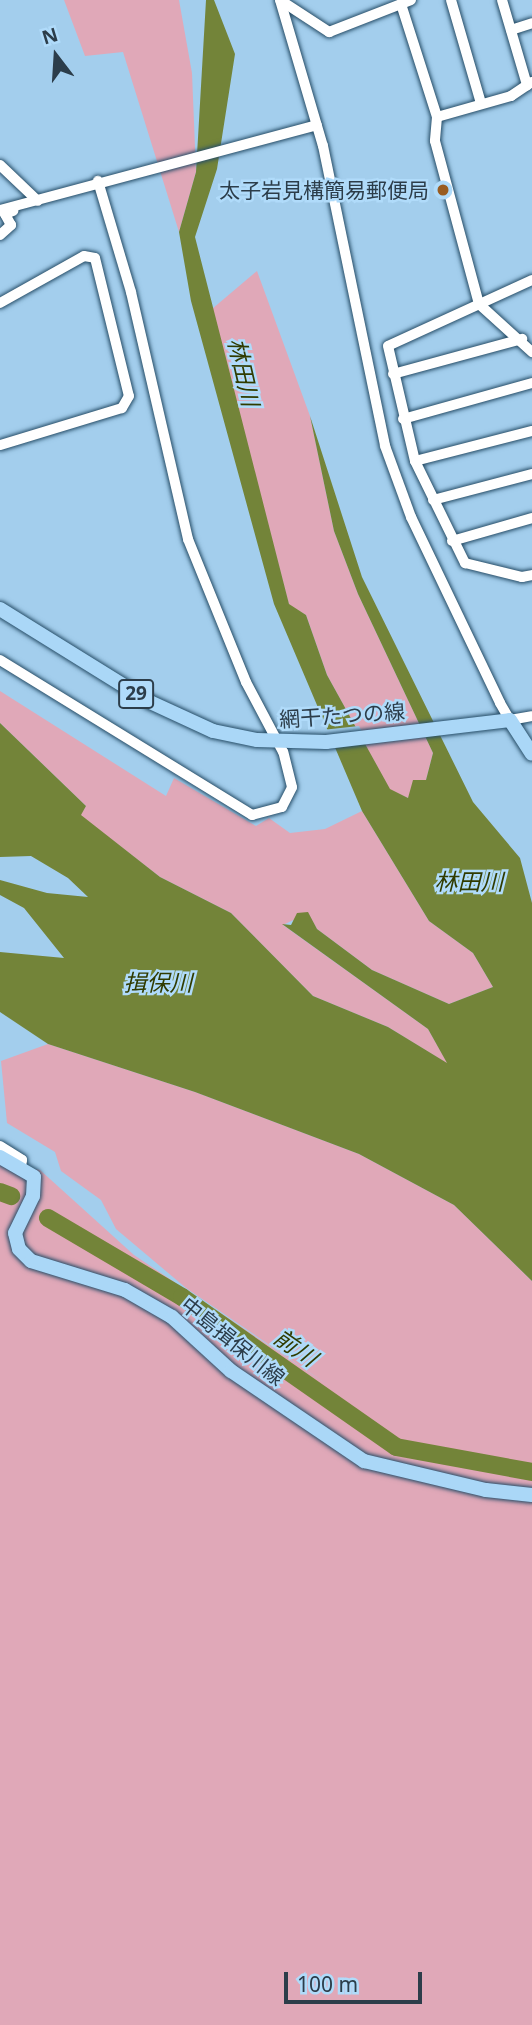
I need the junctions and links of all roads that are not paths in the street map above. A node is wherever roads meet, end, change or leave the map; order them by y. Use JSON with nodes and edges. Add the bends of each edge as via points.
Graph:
{"nodes":[{"id":1,"x":280,"y":0,"type":"edge"},
{"id":2,"x":451,"y":0,"type":"edge"},
{"id":3,"x":502,"y":0,"type":"edge"},
{"id":4,"x":406,"y":2,"type":"edge"},
{"id":5,"x":532,"y":23,"type":"edge"},
{"id":6,"x":511,"y":30,"type":"junction"},
{"id":7,"x":529,"y":84,"type":"edge"},
{"id":8,"x":481,"y":103,"type":"junction"},
{"id":9,"x":437,"y":117,"type":"junction"},
{"id":10,"x":317,"y":125,"type":"junction"},
{"id":11,"x":0,"y":165,"type":"edge"},
{"id":12,"x":98,"y":181,"type":"junction"},
{"id":13,"x":37,"y":202,"type":"junction"},
{"id":14,"x":0,"y":210,"type":"edge"},
{"id":15,"x":0,"y":235,"type":"edge"},
{"id":16,"x":532,"y":280,"type":"edge"},
{"id":17,"x":0,"y":303,"type":"edge"},
{"id":18,"x":480,"y":304,"type":"junction"},
{"id":19,"x":522,"y":339,"type":"junction"},
{"id":20,"x":532,"y":352,"type":"edge"},
{"id":21,"x":393,"y":374,"type":"junction"},
{"id":22,"x":532,"y":383,"type":"edge"},
{"id":23,"x":403,"y":419,"type":"junction"},
{"id":24,"x":532,"y":431,"type":"edge"},
{"id":25,"x":0,"y":444,"type":"edge"},
{"id":26,"x":415,"y":461,"type":"junction"},
{"id":27,"x":532,"y":474,"type":"edge"},
{"id":28,"x":433,"y":500,"type":"junction"},
{"id":29,"x":532,"y":518,"type":"edge"},
{"id":30,"x":452,"y":541,"type":"junction"},
{"id":31,"x":532,"y":575,"type":"edge"},
{"id":32,"x":0,"y":609,"type":"edge"},
{"id":33,"x":0,"y":660,"type":"edge"},
{"id":34,"x":532,"y":716,"type":"edge"},
{"id":35,"x":506,"y":720,"type":"junction"},
{"id":36,"x":282,"y":742,"type":"junction"},
{"id":37,"x":532,"y":754,"type":"edge"},
{"id":38,"x":0,"y":1146,"type":"edge"},
{"id":39,"x":0,"y":1157,"type":"edge"},
{"id":40,"x":20,"y":1166,"type":"junction"},
{"id":41,"x":532,"y":1495,"type":"edge"}],
"edges":[{"from":1,"to":4,"type":"street","via":[[329,32]]},
{"from":1,"to":10,"type":"street"},
{"from":2,"to":8,"type":"street"},
{"from":3,"to":6,"type":"street"},
{"from":4,"to":9,"type":"street"},
{"from":5,"to":6,"type":"street"},
{"from":6,"to":7,"type":"street"},
{"from":7,"to":8,"type":"street","via":[[511,96]]},
{"from":8,"to":9,"type":"street"},
{"from":9,"to":18,"type":"street","via":[[435,141]]},
{"from":10,"to":12,"type":"street"},
{"from":10,"to":35,"type":"street","via":[[386,446],[417,529]]},
{"from":11,"to":13,"type":"street"},
{"from":12,"to":13,"type":"street"},
{"from":12,"to":36,"type":"street","via":[[131,292],[188,540],[246,682]]},
{"from":13,"to":14,"type":"street"},
{"from":13,"to":15,"type":"street","via":[[5,214],[11,225]]},
{"from":16,"to":18,"type":"street"},
{"from":17,"to":25,"type":"street","via":[[84,256],[95,258],[129,396],[122,408]]},
{"from":18,"to":19,"type":"street"},
{"from":18,"to":21,"type":"street","via":[[388,346]]},
{"from":19,"to":20,"type":"street"},
{"from":19,"to":21,"type":"street"},
{"from":21,"to":23,"type":"street"},
{"from":22,"to":23,"type":"street"},
{"from":23,"to":26,"type":"street"},
{"from":24,"to":26,"type":"street"},
{"from":26,"to":28,"type":"street"},
{"from":27,"to":28,"type":"street"},
{"from":28,"to":30,"type":"street"},
{"from":29,"to":30,"type":"street"},
{"from":30,"to":31,"type":"street","via":[[465,563],[522,578]]},
{"from":32,"to":36,"type":"main road","name":"網干たつの線","number":"29","via":[[150,702],[213,731]]},
{"from":33,"to":36,"type":"street","via":[[252,815],[268,815],[282,807],[292,787]]},
{"from":34,"to":35,"type":"street"},
{"from":35,"to":36,"type":"main road","name":"網干たつの線","number":"29"},
{"from":35,"to":37,"type":"main road"},
{"from":38,"to":40,"type":"street","via":[[22,1160]]},
{"from":39,"to":40,"type":"main road"},
{"from":40,"to":41,"type":"main road","name":"中島揖保川線","via":[[36,1183],[15,1233],[19,1249],[31,1261],[125,1290],[172,1317],[231,1371],[364,1461],[486,1490]]}]}
